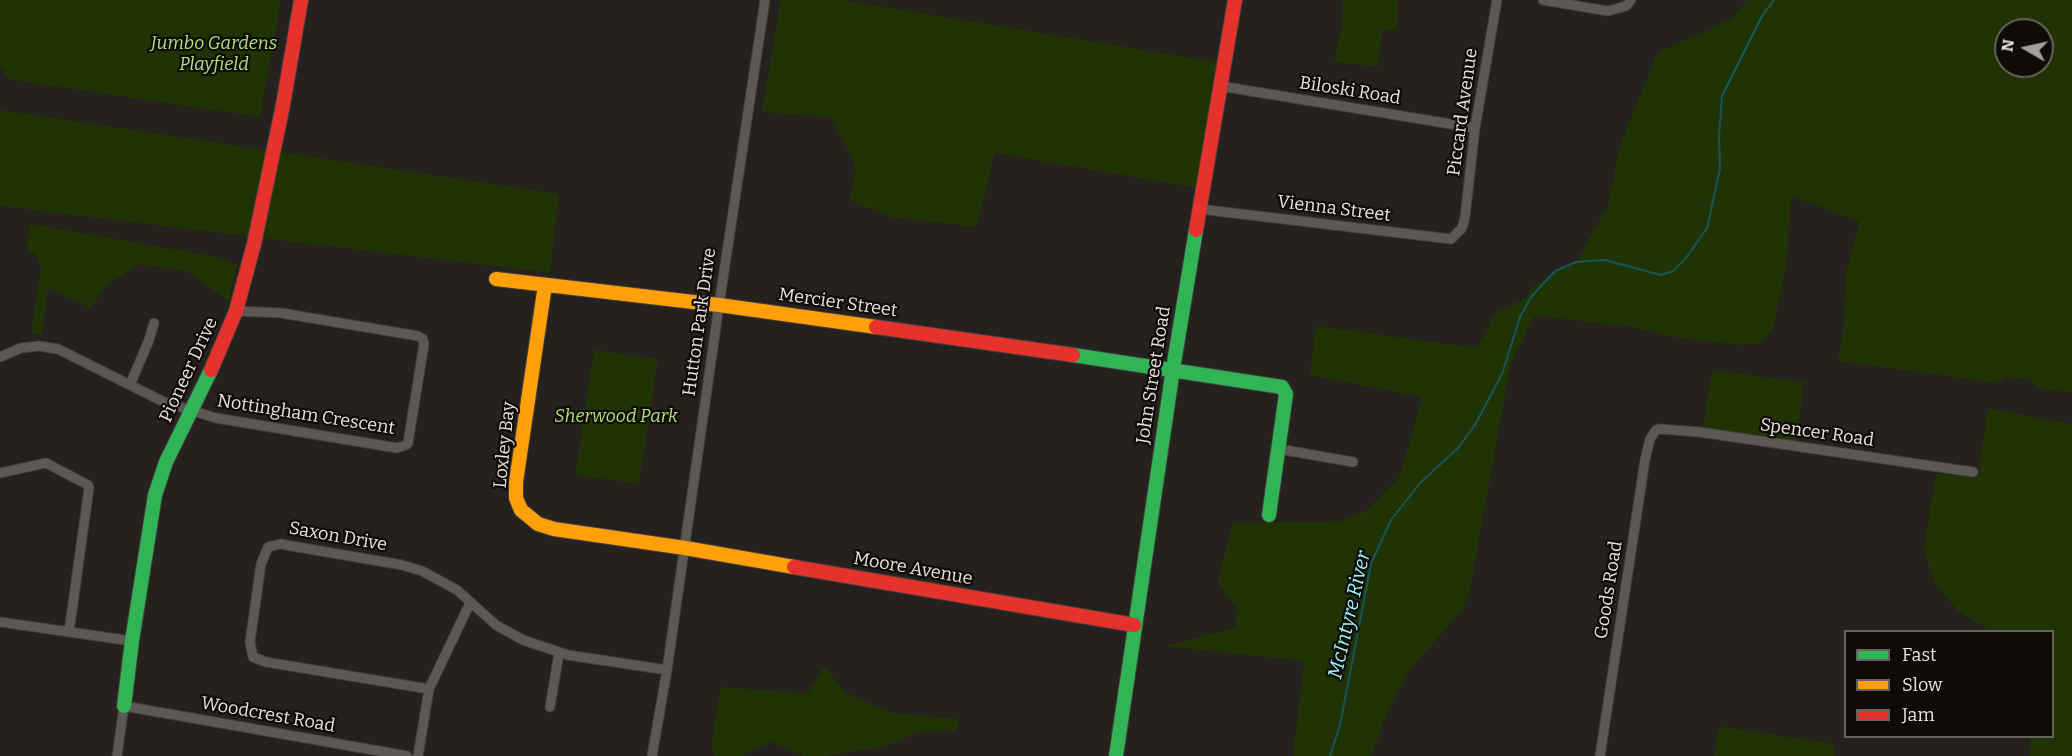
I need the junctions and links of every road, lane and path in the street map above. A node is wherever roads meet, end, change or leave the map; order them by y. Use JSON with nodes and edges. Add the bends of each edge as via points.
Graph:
{"nodes":[{"id":1,"x":301,"y":0,"type":"edge"},
{"id":2,"x":765,"y":0,"type":"edge"},
{"id":3,"x":1235,"y":0,"type":"edge"},
{"id":4,"x":1497,"y":0,"type":"edge"},
{"id":5,"x":1543,"y":0,"type":"edge"},
{"id":6,"x":1631,"y":0,"type":"edge"},
{"id":7,"x":1220,"y":86,"type":"junction"},
{"id":8,"x":1475,"y":128,"type":"junction"},
{"id":9,"x":1198,"y":209,"type":"junction"},
{"id":10,"x":1462,"y":228,"type":"joint"},
{"id":11,"x":496,"y":279,"type":"dead end"},
{"id":12,"x":544,"y":285,"type":"junction"},
{"id":13,"x":719,"y":305,"type":"junction"},
{"id":14,"x":236,"y":310,"type":"junction"},
{"id":15,"x":154,"y":323,"type":"dead end"},
{"id":16,"x":0,"y":357,"type":"edge"},
{"id":17,"x":1173,"y":369,"type":"junction"},
{"id":18,"x":130,"y":385,"type":"junction"},
{"id":19,"x":191,"y":410,"type":"junction"},
{"id":20,"x":1656,"y":430,"type":"joint"},
{"id":21,"x":1279,"y":449,"type":"junction"},
{"id":22,"x":1353,"y":462,"type":"dead end"},
{"id":23,"x":1973,"y":472,"type":"dead end"},
{"id":24,"x":0,"y":473,"type":"edge"},
{"id":25,"x":1269,"y":515,"type":"dead end"},
{"id":26,"x":686,"y":548,"type":"junction"},
{"id":27,"x":470,"y":603,"type":"junction"},
{"id":28,"x":0,"y":622,"type":"edge"},
{"id":29,"x":1134,"y":625,"type":"junction"},
{"id":30,"x":69,"y":632,"type":"junction"},
{"id":31,"x":132,"y":640,"type":"junction"},
{"id":32,"x":559,"y":653,"type":"junction"},
{"id":33,"x":667,"y":670,"type":"junction"},
{"id":34,"x":429,"y":689,"type":"junction"},
{"id":35,"x":124,"y":706,"type":"junction"},
{"id":36,"x":550,"y":708,"type":"dead end"},
{"id":37,"x":117,"y":756,"type":"edge"},
{"id":38,"x":407,"y":756,"type":"edge"},
{"id":39,"x":418,"y":756,"type":"edge"},
{"id":40,"x":652,"y":756,"type":"edge"},
{"id":41,"x":1116,"y":756,"type":"edge"},
{"id":42,"x":1600,"y":756,"type":"edge"}],
"edges":[{"from":1,"to":14,"type":"street","name":"Pioneer Drive","via":[[254,244]]},
{"from":2,"to":13,"type":"street","name":"Hutton Park Drive"},
{"from":3,"to":7,"type":"street","name":"John Street Road"},
{"from":4,"to":8,"type":"street","name":"Piccard Avenue"},
{"from":5,"to":6,"type":"street","via":[[1608,11],[1626,6]]},
{"from":7,"to":8,"type":"street","name":"Biloski Road"},
{"from":7,"to":9,"type":"street","name":"John Street Road"},
{"from":8,"to":10,"type":"street","name":"Piccard Avenue"},
{"from":9,"to":10,"type":"street","name":"Vienna Street","via":[[1446,239]]},
{"from":9,"to":17,"type":"street","name":"John Street Road"},
{"from":11,"to":12,"type":"street","name":"Mercier Street"},
{"from":12,"to":13,"type":"street","name":"Mercier Street"},
{"from":12,"to":26,"type":"street","name":"Loxley Bay","via":[[516,482],[521,510],[537,524],[554,529]]},
{"from":13,"to":17,"type":"street","name":"Mercier Street"},
{"from":13,"to":26,"type":"street","name":"Hutton Park Drive"},
{"from":14,"to":19,"type":"street","name":"Pioneer Drive"},
{"from":14,"to":19,"type":"street","name":"Nottingham Crescent","via":[[281,313],[423,339],[408,443],[397,448],[216,418]]},
{"from":15,"to":18,"type":"street"},
{"from":16,"to":18,"type":"street","via":[[21,348],[58,349]]},
{"from":17,"to":21,"type":"street","name":"Mercier Street","via":[[1282,387],[1286,394]]},
{"from":17,"to":29,"type":"street","name":"John Street Road"},
{"from":18,"to":19,"type":"street"},
{"from":19,"to":31,"type":"street","name":"Pioneer Drive","via":[[155,495]]},
{"from":20,"to":23,"type":"street","name":"Spencer Road","via":[[1699,432]]},
{"from":20,"to":42,"type":"street","name":"Goods Road","via":[[1645,460]]},
{"from":21,"to":22,"type":"street"},
{"from":21,"to":25,"type":"street"},
{"from":24,"to":30,"type":"street","via":[[46,463],[88,485]]},
{"from":26,"to":29,"type":"street","name":"Moore Avenue"},
{"from":26,"to":33,"type":"street","name":"Hutton Park Drive"},
{"from":27,"to":32,"type":"street","name":"Saxon Drive","via":[[509,634]]},
{"from":27,"to":34,"type":"street"},
{"from":27,"to":34,"type":"street","name":"Saxon Drive","via":[[435,577],[402,565],[280,544],[268,547],[261,564],[250,642],[253,657]]},
{"from":28,"to":30,"type":"street"},
{"from":29,"to":41,"type":"street","name":"John Street Road"},
{"from":30,"to":31,"type":"street"},
{"from":31,"to":35,"type":"street","name":"Pioneer Drive"},
{"from":32,"to":33,"type":"street","name":"Saxon Drive"},
{"from":32,"to":36,"type":"street"},
{"from":33,"to":40,"type":"street","name":"Hutton Park Drive"},
{"from":34,"to":39,"type":"street"},
{"from":35,"to":37,"type":"street","name":"Pioneer Drive"},
{"from":35,"to":38,"type":"street","name":"Woodcrest Road"}]}
